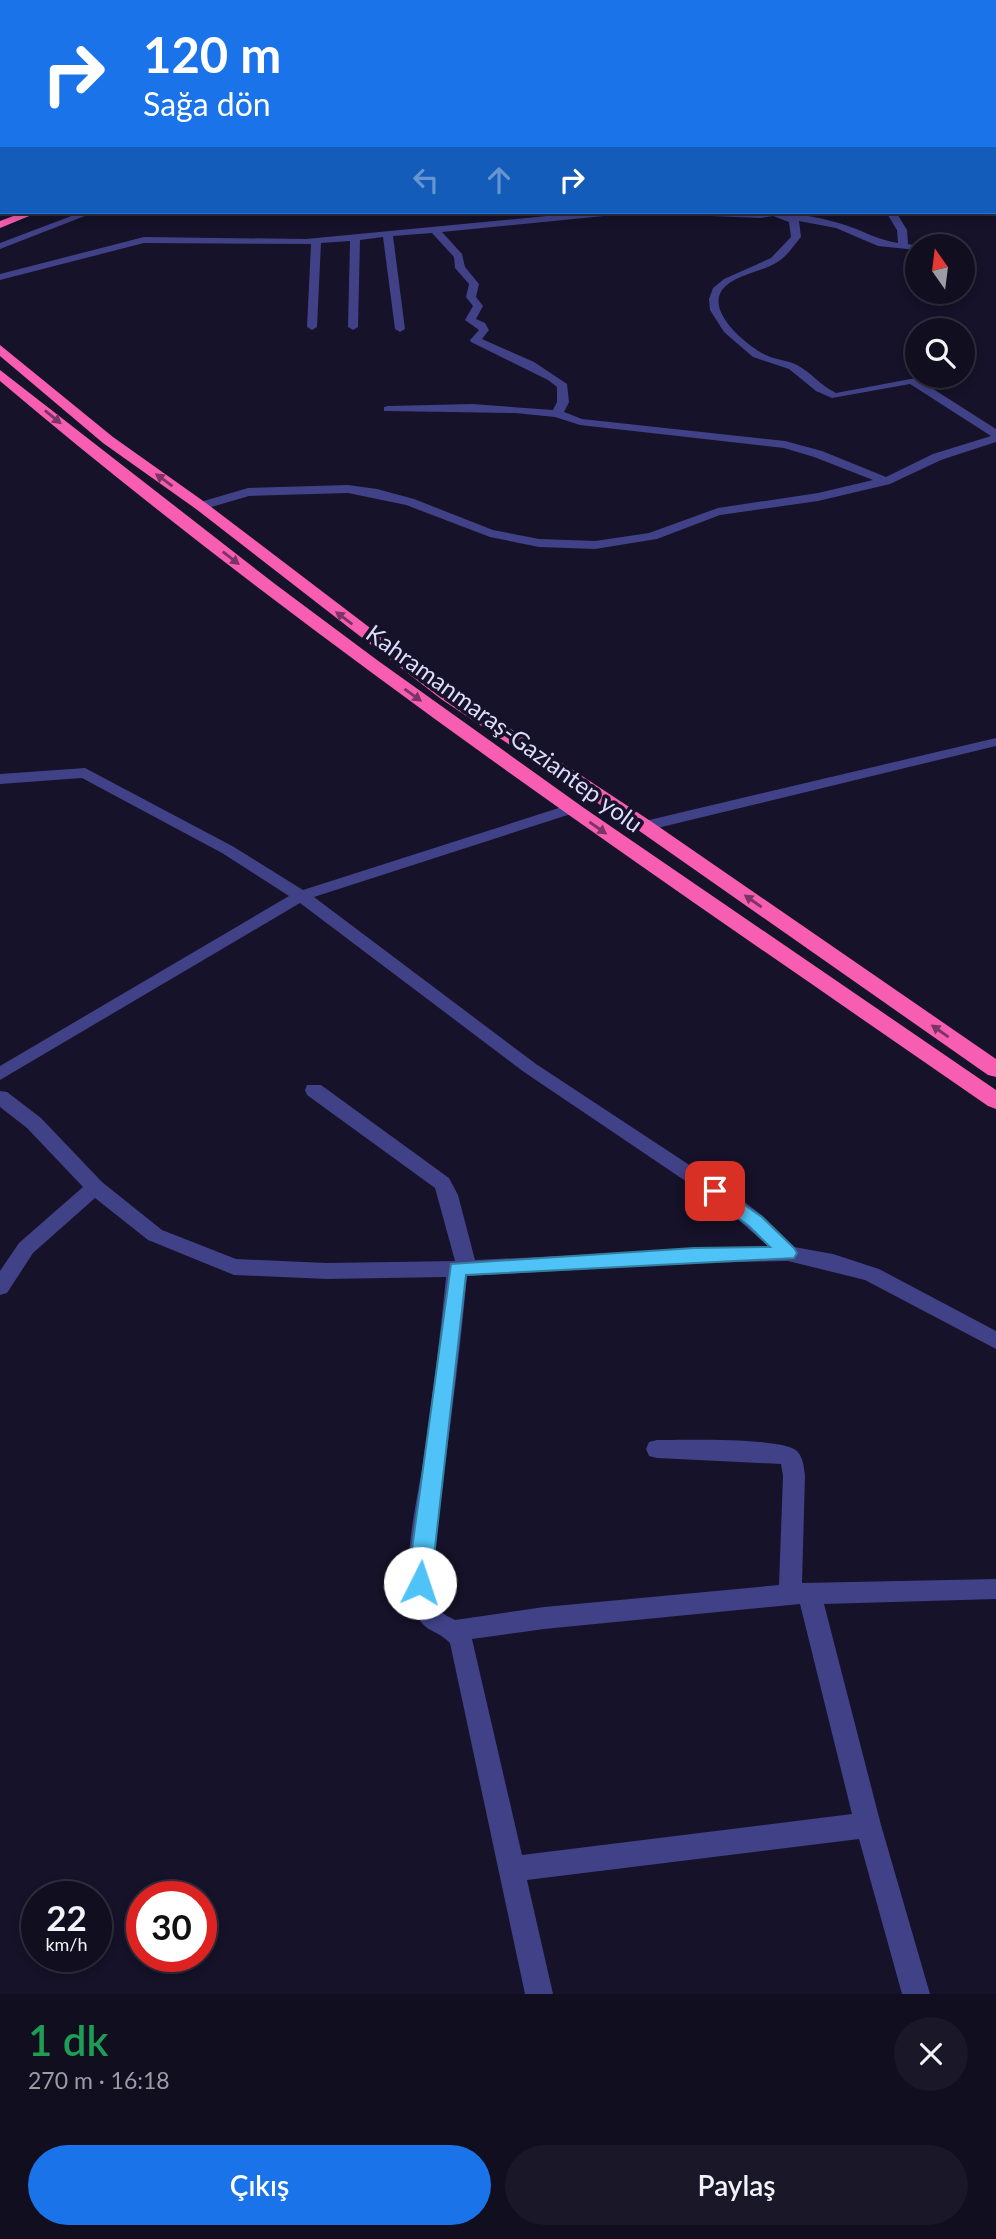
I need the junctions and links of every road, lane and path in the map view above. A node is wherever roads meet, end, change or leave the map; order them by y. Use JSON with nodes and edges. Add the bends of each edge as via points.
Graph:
{"nodes":[{"id":1,"x":28,"y":214,"type":"edge"},
{"id":2,"x":85,"y":214,"type":"edge"},
{"id":3,"x":594,"y":214,"type":"edge"},
{"id":4,"x":736,"y":214,"type":"edge"},
{"id":5,"x":769,"y":214,"type":"edge"},
{"id":6,"x":780,"y":214,"type":"edge"},
{"id":7,"x":783,"y":214,"type":"edge"},
{"id":8,"x":892,"y":214,"type":"edge"},
{"id":9,"x":0,"y":225,"type":"edge"},
{"id":10,"x":435,"y":230,"type":"junction"},
{"id":11,"x":388,"y":235,"type":"junction"},
{"id":12,"x":355,"y":239,"type":"junction"},
{"id":13,"x":316,"y":241,"type":"junction"},
{"id":14,"x":0,"y":246,"type":"edge"},
{"id":15,"x":0,"y":277,"type":"edge"},
{"id":16,"x":312,"y":327,"type":"dead end"},
{"id":17,"x":353,"y":327,"type":"dead end"},
{"id":18,"x":400,"y":329,"type":"dead end"},
{"id":19,"x":0,"y":349,"type":"edge"},
{"id":20,"x":0,"y":374,"type":"edge"},
{"id":21,"x":388,"y":409,"type":"dead end"},
{"id":22,"x":557,"y":414,"type":"junction"},
{"id":23,"x":996,"y":436,"type":"edge"},
{"id":24,"x":886,"y":481,"type":"junction"},
{"id":25,"x":201,"y":506,"type":"junction"},
{"id":26,"x":996,"y":742,"type":"edge"},
{"id":27,"x":0,"y":779,"type":"edge"},
{"id":28,"x":571,"y":809,"type":"junction"},
{"id":29,"x":645,"y":826,"type":"junction"},
{"id":30,"x":301,"y":896,"type":"junction"},
{"id":31,"x":996,"y":1070,"type":"edge"},
{"id":32,"x":0,"y":1074,"type":"edge"},
{"id":33,"x":313,"y":1090,"type":"dead end"},
{"id":34,"x":0,"y":1097,"type":"edge"},
{"id":35,"x":996,"y":1101,"type":"edge"},
{"id":36,"x":95,"y":1187,"type":"junction"},
{"id":37,"x":788,"y":1253,"type":"junction"},
{"id":38,"x":462,"y":1268,"type":"junction"},
{"id":39,"x":0,"y":1287,"type":"edge"},
{"id":40,"x":996,"y":1341,"type":"edge"},
{"id":41,"x":657,"y":1449,"type":"dead end"},
{"id":42,"x":996,"y":1589,"type":"edge"},
{"id":43,"x":800,"y":1594,"type":"junction"},
{"id":44,"x":456,"y":1630,"type":"junction"},
{"id":45,"x":868,"y":1825,"type":"junction"},
{"id":46,"x":513,"y":1869,"type":"junction"},
{"id":47,"x":539,"y":1994,"type":"edge"},
{"id":48,"x":916,"y":1994,"type":"edge"}],
"edges":[{"from":1,"to":9,"type":"highway"},
{"from":2,"to":14,"type":"street"},
{"from":3,"to":10,"type":"street"},
{"from":4,"to":5,"type":"street"},
{"from":6,"to":23,"type":"street","via":[[794,221],[796,237],[785,252],[728,281],[713,298],[722,324],[738,341],[765,359],[796,369],[826,394],[836,396],[912,380]]},
{"from":7,"to":8,"type":"street","via":[[839,226],[878,243],[908,247]]},
{"from":10,"to":11,"type":"street"},
{"from":10,"to":22,"type":"street","via":[[459,256],[460,268],[474,284],[471,297],[478,306],[470,320],[484,330],[475,340],[521,358],[562,386],[563,402]]},
{"from":11,"to":12,"type":"street"},
{"from":11,"to":18,"type":"street"},
{"from":12,"to":13,"type":"street"},
{"from":12,"to":17,"type":"street"},
{"from":13,"to":15,"type":"street","via":[[144,240]]},
{"from":13,"to":16,"type":"street"},
{"from":25,"to":19,"type":"highway","name":"Kahramanmaraş-Gaziantep yolu","one_way":true,"via":[[108,440]]},
{"from":20,"to":28,"type":"highway","name":"Kahramanmaraş-Gaziantep yolu","one_way":true,"via":[[271,590]]},
{"from":21,"to":22,"type":"street","via":[[459,406]]},
{"from":22,"to":24,"type":"street","via":[[580,422],[785,445]]},
{"from":23,"to":24,"type":"street"},
{"from":24,"to":25,"type":"street","via":[[718,512],[652,536],[595,545],[539,543],[490,533],[410,502],[348,489],[248,492]]},
{"from":29,"to":25,"type":"highway","name":"Kahramanmaraş-Gaziantep yolu","one_way":true,"via":[[447,695]]},
{"from":26,"to":29,"type":"street"},
{"from":27,"to":30,"type":"street","via":[[85,773],[228,850]]},
{"from":28,"to":30,"type":"street"},
{"from":28,"to":35,"type":"highway","name":"Kahramanmaraş-Gaziantep yolu","one_way":true},
{"from":31,"to":29,"type":"highway","name":"Kahramanmaraş-Gaziantep yolu","one_way":true},
{"from":30,"to":32,"type":"street"},
{"from":30,"to":37,"type":"street","via":[[530,1068],[731,1202]]},
{"from":33,"to":38,"type":"street","via":[[442,1183]]},
{"from":34,"to":36,"type":"street","via":[[34,1123]]},
{"from":36,"to":38,"type":"street","via":[[155,1235],[234,1267],[327,1271]]},
{"from":36,"to":39,"type":"street","via":[[26,1248]]},
{"from":37,"to":38,"type":"street"},
{"from":37,"to":40,"type":"street","via":[[872,1275]]},
{"from":38,"to":44,"type":"street","via":[[420,1583],[431,1619]]},
{"from":41,"to":43,"type":"street","via":[[767,1452],[791,1459]]},
{"from":42,"to":43,"type":"street"},
{"from":43,"to":44,"type":"street"},
{"from":43,"to":45,"type":"street"},
{"from":44,"to":46,"type":"street"},
{"from":45,"to":46,"type":"street"},
{"from":45,"to":48,"type":"street"},
{"from":46,"to":47,"type":"street"}]}
